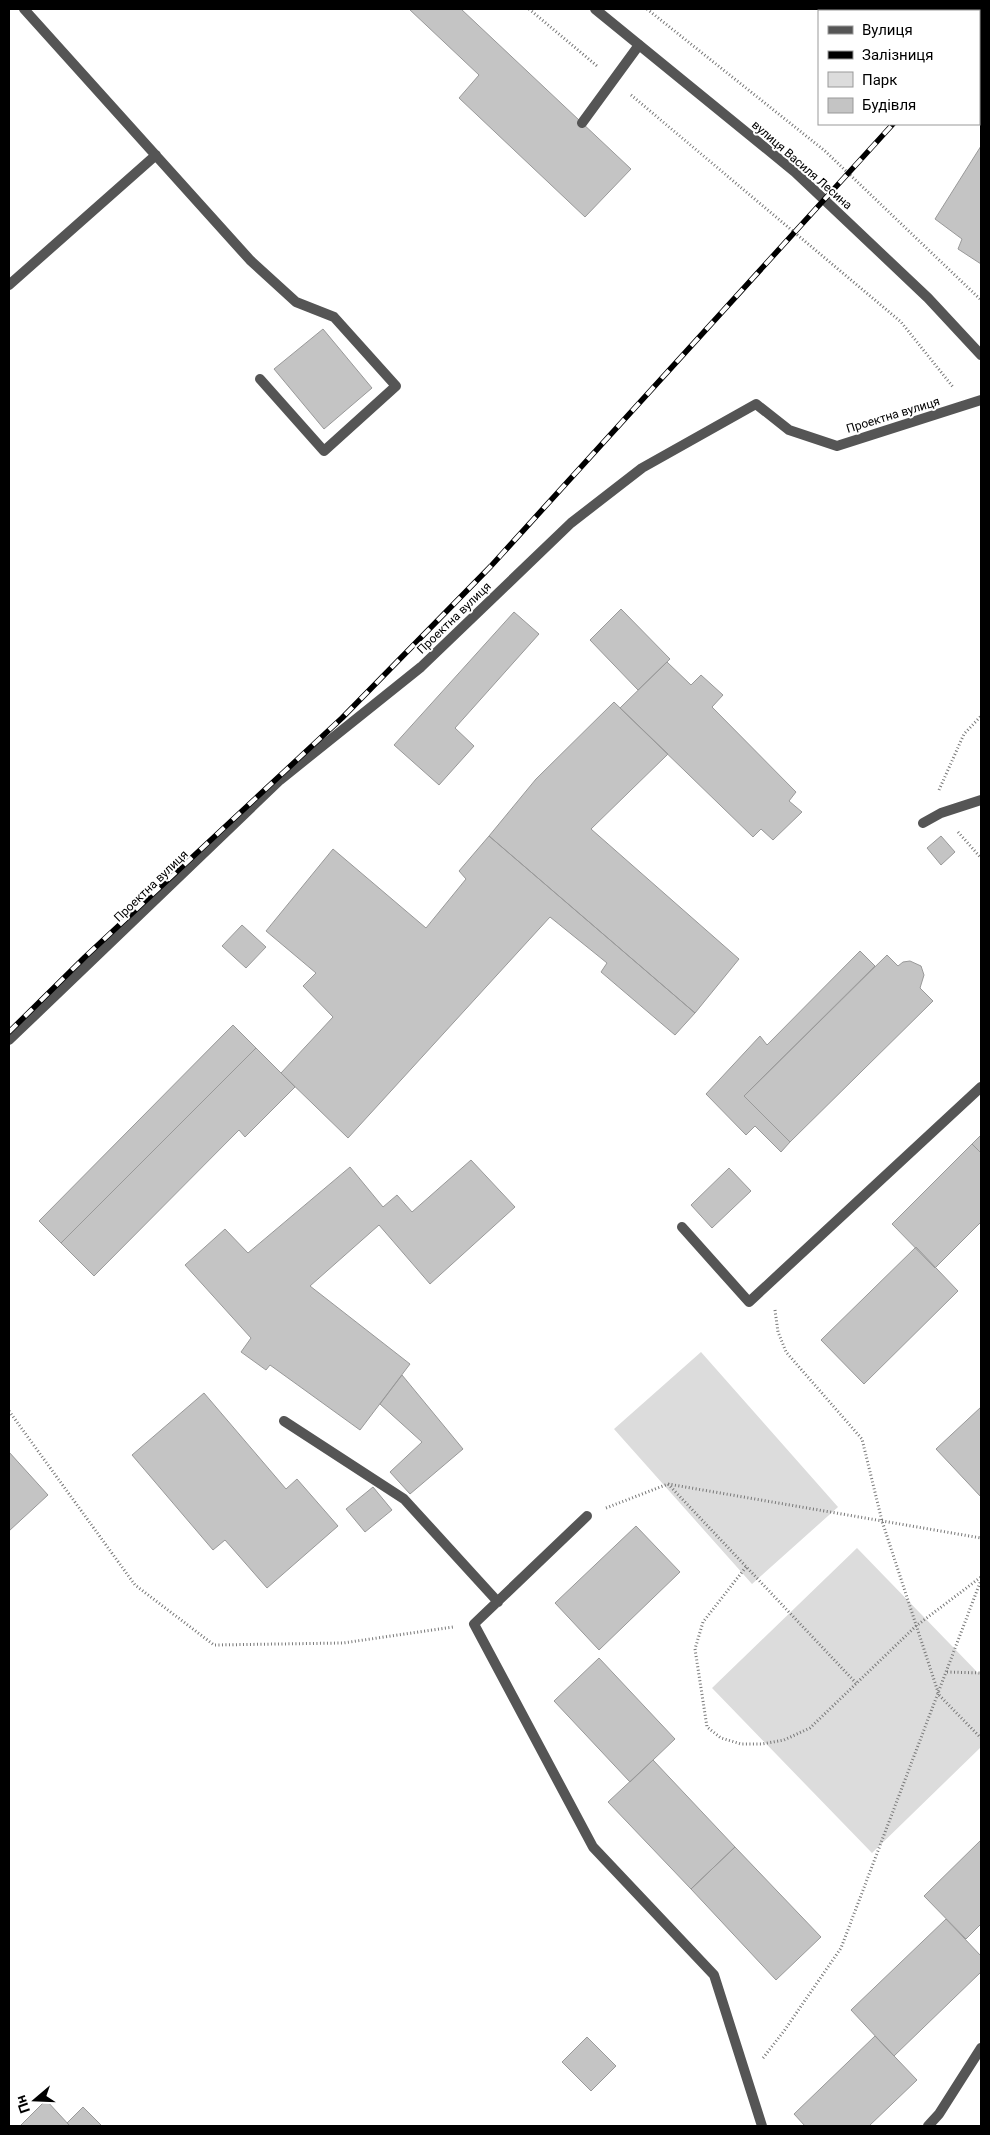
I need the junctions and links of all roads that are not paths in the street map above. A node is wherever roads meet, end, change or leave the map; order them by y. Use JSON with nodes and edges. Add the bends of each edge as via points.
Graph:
{"nodes":[{"id":1,"x":24,"y":9,"type":"edge"},
{"id":2,"x":595,"y":9,"type":"edge"},
{"id":3,"x":640,"y":45,"type":"junction"},
{"id":4,"x":582,"y":123,"type":"dead end"},
{"id":5,"x":156,"y":155,"type":"junction"},
{"id":6,"x":9,"y":285,"type":"edge"},
{"id":7,"x":981,"y":354,"type":"edge"},
{"id":8,"x":260,"y":379,"type":"dead end"},
{"id":9,"x":981,"y":400,"type":"edge"},
{"id":10,"x":981,"y":800,"type":"edge"},
{"id":11,"x":924,"y":823,"type":"dead end"},
{"id":12,"x":9,"y":1040,"type":"edge"},
{"id":13,"x":981,"y":1087,"type":"edge"},
{"id":14,"x":682,"y":1228,"type":"dead end"},
{"id":15,"x":284,"y":1421,"type":"dead end"},
{"id":16,"x":587,"y":1516,"type":"road end"},
{"id":17,"x":498,"y":1602,"type":"junction"},
{"id":18,"x":981,"y":2048,"type":"edge"},
{"id":19,"x":762,"y":2126,"type":"edge"},
{"id":20,"x":928,"y":2126,"type":"edge"}],
"edges":[{"from":1,"to":5,"type":"street"},
{"from":2,"to":3,"type":"street","name":"вулиця Василя Лесина"},
{"from":3,"to":4,"type":"street"},
{"from":3,"to":7,"type":"street","name":"вулиця Василя Лесина","via":[[795,172],[928,298]]},
{"from":5,"to":6,"type":"street"},
{"from":5,"to":8,"type":"street","via":[[250,260],[296,302],[334,317],[396,386],[324,451]]},
{"from":9,"to":12,"type":"street","name":"Проектна вулиця","via":[[837,446],[789,430],[756,404],[642,468],[571,523],[421,667],[280,780]]},
{"from":10,"to":11,"type":"street","via":[[941,813]]},
{"from":13,"to":14,"type":"street","via":[[749,1302]]},
{"from":15,"to":17,"type":"street","via":[[404,1499]]},
{"from":16,"to":17,"type":"street"},
{"from":17,"to":19,"type":"street","via":[[474,1624],[593,1847],[714,1975]]},
{"from":18,"to":20,"type":"street"}]}
